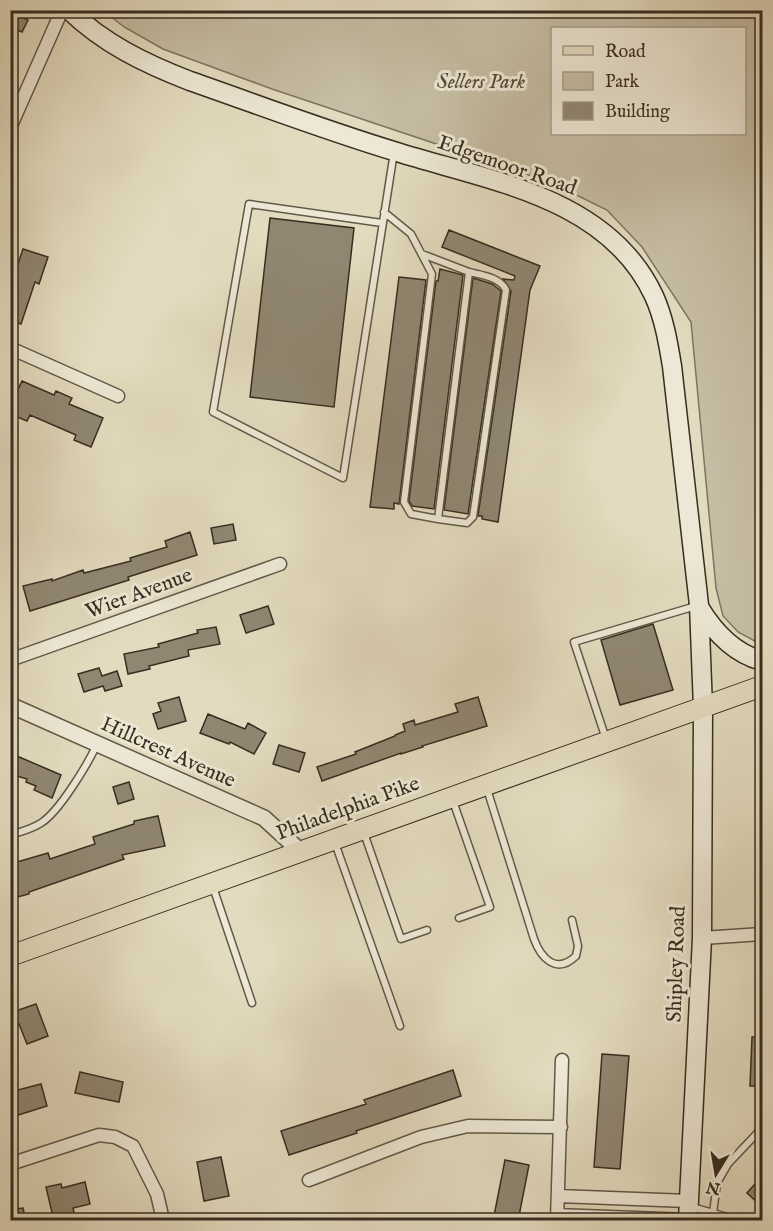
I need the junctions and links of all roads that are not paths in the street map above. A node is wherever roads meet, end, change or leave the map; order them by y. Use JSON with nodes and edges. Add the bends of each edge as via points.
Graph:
{"nodes":[{"id":1,"x":62,"y":10,"type":"edge"},
{"id":2,"x":69,"y":10,"type":"edge"},
{"id":3,"x":10,"y":128,"type":"edge"},
{"id":4,"x":394,"y":151,"type":"junction"},
{"id":5,"x":384,"y":212,"type":"junction"},
{"id":6,"x":382,"y":223,"type":"junction"},
{"id":7,"x":422,"y":254,"type":"junction"},
{"id":8,"x":469,"y":272,"type":"junction"},
{"id":9,"x":10,"y":348,"type":"edge"},
{"id":10,"x":118,"y":396,"type":"dead end"},
{"id":11,"x":438,"y":519,"type":"junction"},
{"id":12,"x":280,"y":564,"type":"dead end"},
{"id":13,"x":699,"y":605,"type":"junction"},
{"id":14,"x":10,"y":660,"type":"edge"},
{"id":15,"x":762,"y":661,"type":"edge"},
{"id":16,"x":762,"y":686,"type":"edge"},
{"id":17,"x":10,"y":705,"type":"edge"},
{"id":18,"x":703,"y":708,"type":"junction"},
{"id":19,"x":607,"y":742,"type":"junction"},
{"id":20,"x":98,"y":744,"type":"junction"},
{"id":21,"x":486,"y":786,"type":"junction"},
{"id":22,"x":452,"y":798,"type":"junction"},
{"id":23,"x":363,"y":829,"type":"junction"},
{"id":24,"x":10,"y":835,"type":"edge"},
{"id":25,"x":334,"y":840,"type":"junction"},
{"id":26,"x":301,"y":852,"type":"junction"},
{"id":27,"x":212,"y":884,"type":"junction"},
{"id":28,"x":459,"y":918,"type":"dead end"},
{"id":29,"x":572,"y":920,"type":"dead end"},
{"id":30,"x":427,"y":930,"type":"dead end"},
{"id":31,"x":762,"y":934,"type":"edge"},
{"id":32,"x":702,"y":938,"type":"junction"},
{"id":33,"x":10,"y":956,"type":"edge"},
{"id":34,"x":252,"y":1003,"type":"dead end"},
{"id":35,"x":400,"y":1026,"type":"dead end"},
{"id":36,"x":562,"y":1060,"type":"dead end"},
{"id":37,"x":561,"y":1127,"type":"junction"},
{"id":38,"x":762,"y":1128,"type":"edge"},
{"id":39,"x":10,"y":1164,"type":"edge"},
{"id":40,"x":309,"y":1180,"type":"dead end"},
{"id":41,"x":558,"y":1196,"type":"junction"},
{"id":42,"x":688,"y":1212,"type":"edge"},
{"id":43,"x":713,"y":1213,"type":"junction"},
{"id":44,"x":557,"y":1218,"type":"edge"},
{"id":45,"x":163,"y":1221,"type":"edge"},
{"id":46,"x":738,"y":1221,"type":"edge"}],
"edges":[{"from":1,"to":3,"type":"street"},
{"from":2,"to":4,"type":"main road","name":"Edgemoor Road","via":[[113,45],[159,69]]},
{"from":4,"to":5,"type":"lane"},
{"from":4,"to":13,"type":"main road","name":"Edgemoor Road","via":[[564,206],[594,224],[620,248],[647,282],[667,331]]},
{"from":5,"to":6,"type":"lane"},
{"from":5,"to":7,"type":"lane","via":[[411,234]]},
{"from":6,"to":6,"type":"lane","via":[[380,235],[343,478],[213,412],[249,204]]},
{"from":7,"to":8,"type":"lane"},
{"from":7,"to":11,"type":"lane","via":[[432,274],[404,502],[411,514]]},
{"from":8,"to":11,"type":"lane"},
{"from":8,"to":11,"type":"lane","via":[[495,280],[506,290],[473,517],[468,523]]},
{"from":9,"to":10,"type":"street"},
{"from":12,"to":14,"type":"street","name":"Wier Avenue"},
{"from":13,"to":15,"type":"main road","via":[[720,637]]},
{"from":13,"to":18,"type":"main road","name":"Edgemoor Road"},
{"from":13,"to":19,"type":"lane","via":[[574,642]]},
{"from":16,"to":18,"type":"main road","name":"Philadelphia Pike"},
{"from":17,"to":20,"type":"street","name":"Hillcrest Avenue"},
{"from":18,"to":19,"type":"main road","name":"Philadelphia Pike"},
{"from":18,"to":32,"type":"main road","name":"Shipley Road"},
{"from":19,"to":21,"type":"main road","name":"Philadelphia Pike"},
{"from":20,"to":24,"type":"lane","via":[[50,816]]},
{"from":20,"to":26,"type":"street","name":"Hillcrest Avenue","via":[[264,818]]},
{"from":21,"to":22,"type":"main road","name":"Philadelphia Pike"},
{"from":21,"to":29,"type":"lane","via":[[540,954],[552,963],[569,962],[576,956],[578,946]]},
{"from":22,"to":23,"type":"main road","name":"Philadelphia Pike"},
{"from":22,"to":28,"type":"lane","via":[[490,907]]},
{"from":23,"to":25,"type":"main road","name":"Philadelphia Pike"},
{"from":23,"to":30,"type":"lane","via":[[401,939]]},
{"from":25,"to":26,"type":"main road","name":"Philadelphia Pike"},
{"from":25,"to":35,"type":"lane"},
{"from":26,"to":27,"type":"main road","name":"Philadelphia Pike"},
{"from":27,"to":33,"type":"main road","name":"Philadelphia Pike"},
{"from":27,"to":34,"type":"lane"},
{"from":31,"to":32,"type":"street"},
{"from":32,"to":42,"type":"main road","name":"Shipley Road"},
{"from":36,"to":37,"type":"street"},
{"from":37,"to":40,"type":"street","via":[[468,1126],[421,1137]]},
{"from":37,"to":41,"type":"street"},
{"from":38,"to":43,"type":"lane","via":[[728,1164],[717,1183]]},
{"from":39,"to":45,"type":"street","via":[[99,1135],[115,1137],[132,1146],[157,1194]]},
{"from":41,"to":42,"type":"street"},
{"from":41,"to":44,"type":"street"},
{"from":42,"to":43,"type":"lane"},
{"from":42,"to":44,"type":"street"},
{"from":43,"to":46,"type":"lane"}]}
